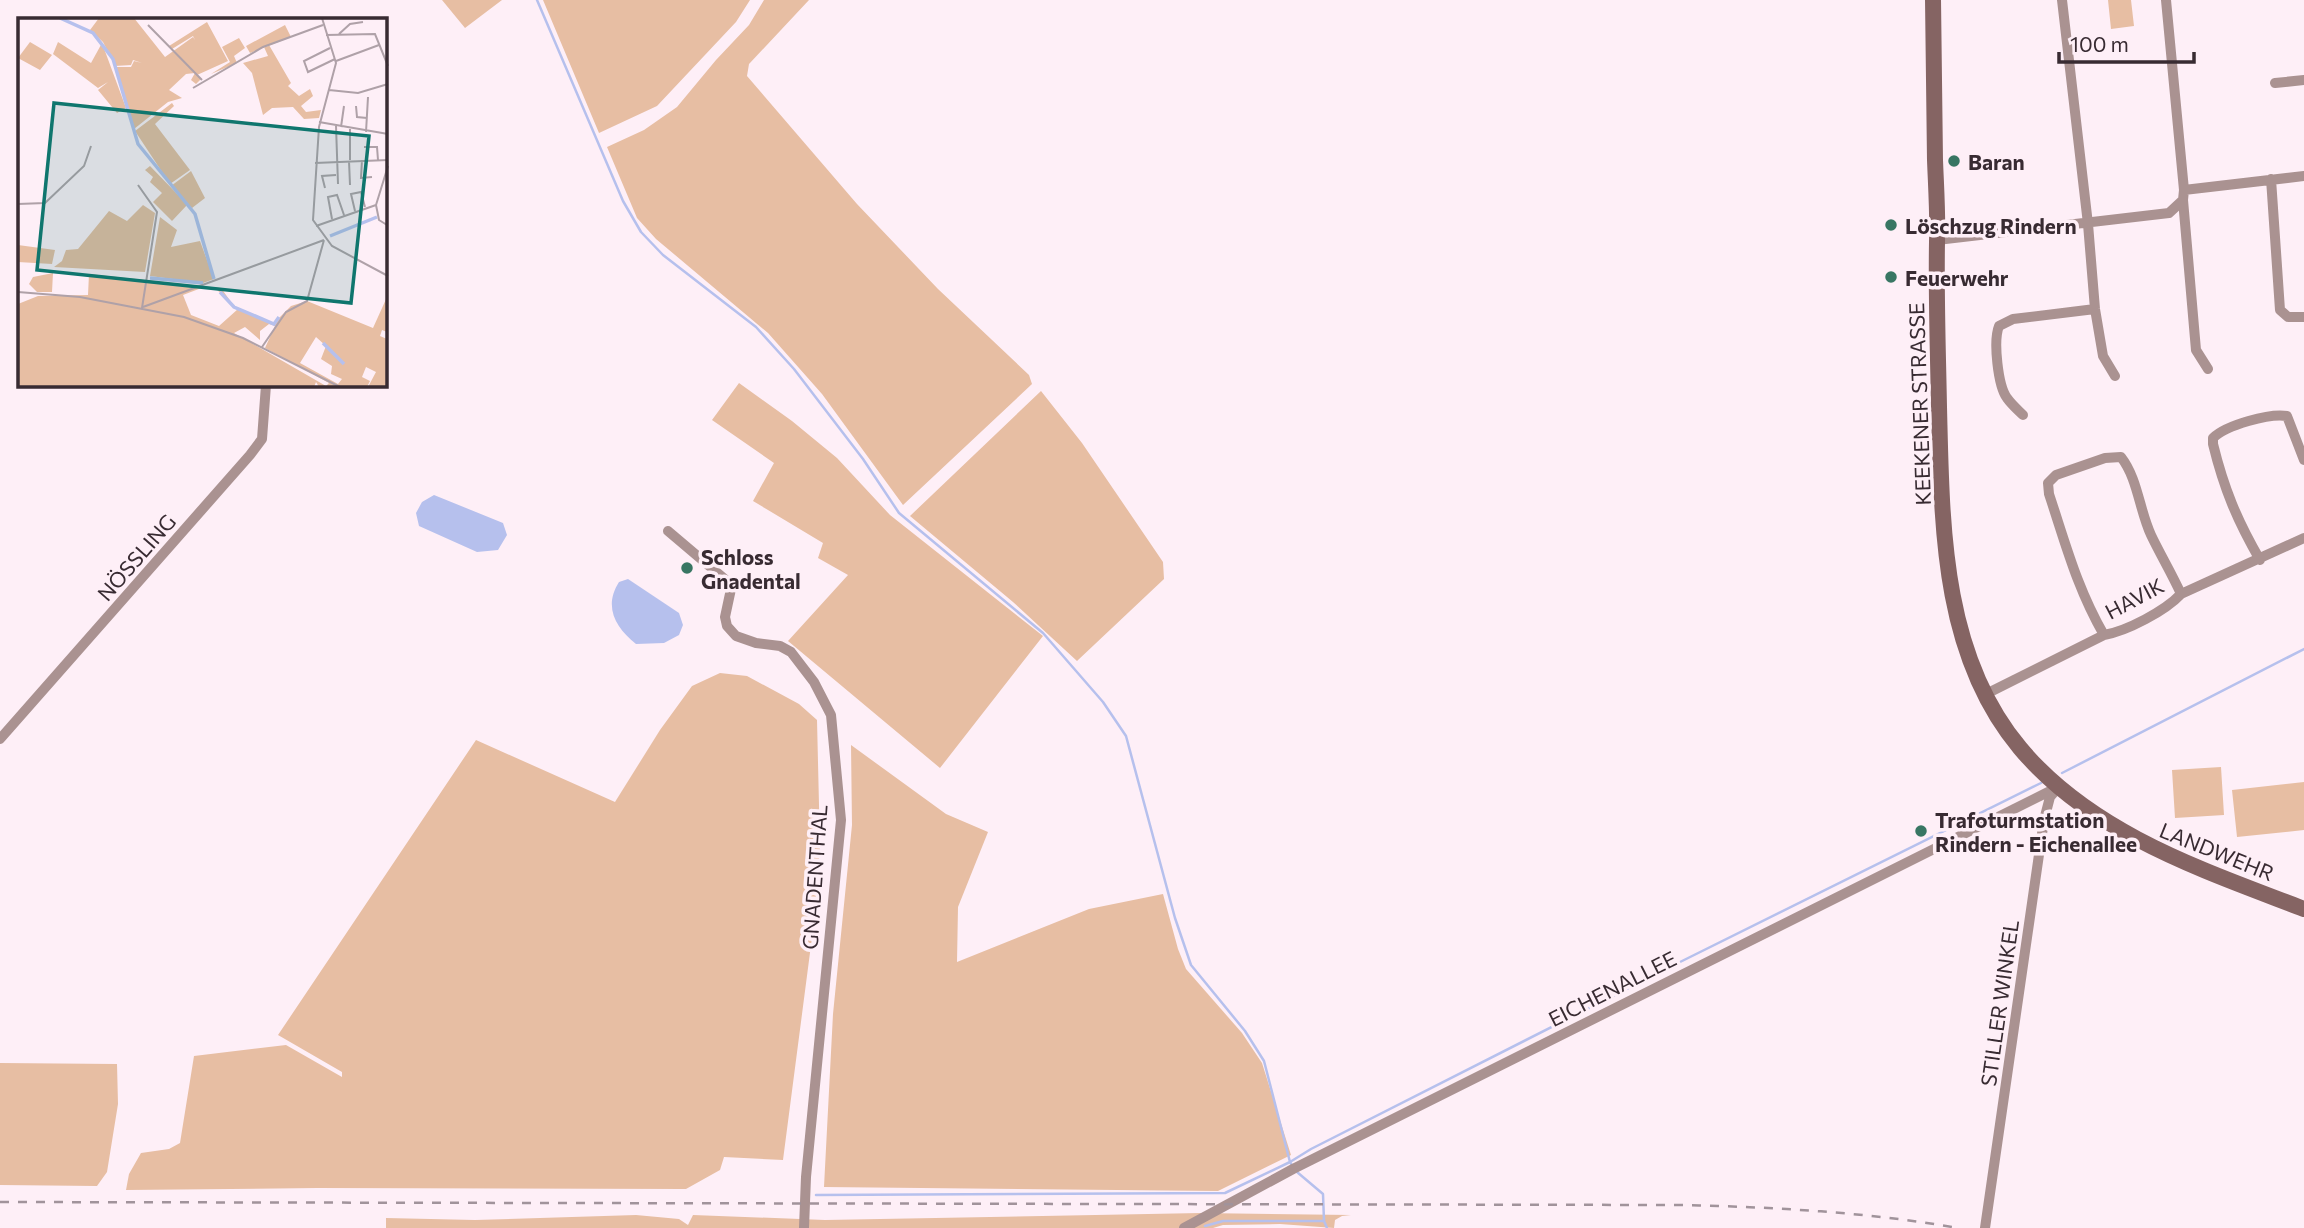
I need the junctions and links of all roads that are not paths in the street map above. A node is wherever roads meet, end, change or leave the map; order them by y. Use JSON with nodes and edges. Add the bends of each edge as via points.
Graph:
{"nodes":[{"id":1,"x":1933,"y":0,"type":"edge"},
{"id":2,"x":2062,"y":0,"type":"edge"},
{"id":3,"x":2166,"y":0,"type":"edge"},
{"id":4,"x":2304,"y":80,"type":"edge"},
{"id":5,"x":2275,"y":83,"type":"dead end"},
{"id":6,"x":2304,"y":176,"type":"edge"},
{"id":7,"x":2272,"y":179,"type":"junction"},
{"id":8,"x":2183,"y":195,"type":"junction"},
{"id":9,"x":2088,"y":224,"type":"junction"},
{"id":10,"x":1937,"y":240,"type":"junction"},
{"id":11,"x":2095,"y":309,"type":"junction"},
{"id":12,"x":2304,"y":317,"type":"edge"},
{"id":13,"x":2208,"y":369,"type":"dead end"},
{"id":14,"x":2115,"y":376,"type":"dead end"},
{"id":15,"x":266,"y":387,"type":"edge"},
{"id":16,"x":2023,"y":415,"type":"dead end"},
{"id":17,"x":2304,"y":460,"type":"edge"},
{"id":18,"x":668,"y":530,"type":"dead end"},
{"id":19,"x":2304,"y":538,"type":"edge"},
{"id":20,"x":2260,"y":560,"type":"junction"},
{"id":21,"x":2181,"y":594,"type":"junction"},
{"id":22,"x":2104,"y":635,"type":"junction"},
{"id":23,"x":1984,"y":695,"type":"junction"},
{"id":24,"x":0,"y":739,"type":"edge"},
{"id":25,"x":2020,"y":748,"type":"joint"},
{"id":26,"x":2060,"y":786,"type":"junction"},
{"id":27,"x":2304,"y":909,"type":"edge"},
{"id":28,"x":804,"y":1228,"type":"edge"},
{"id":29,"x":1184,"y":1228,"type":"edge"},
{"id":30,"x":1985,"y":1228,"type":"edge"}],
"edges":[{"from":1,"to":10,"type":"main road","name":"KEEKENER STRASSE"},
{"from":2,"to":9,"type":"street"},
{"from":3,"to":8,"type":"street"},
{"from":4,"to":5,"type":"street"},
{"from":6,"to":7,"type":"street"},
{"from":7,"to":8,"type":"street"},
{"from":7,"to":12,"type":"street","via":[[2280,310],[2288,317]]},
{"from":8,"to":9,"type":"street","via":[[2169,213]]},
{"from":8,"to":13,"type":"street","via":[[2196,350]]},
{"from":9,"to":10,"type":"street"},
{"from":9,"to":11,"type":"street"},
{"from":10,"to":23,"type":"main road","name":"KEEKENER STRASSE","via":[[1944,534],[1957,618]]},
{"from":11,"to":14,"type":"street","via":[[2103,356]]},
{"from":11,"to":16,"type":"street","via":[[2013,319],[1998,326],[2000,376],[2006,397]]},
{"from":15,"to":24,"type":"street","name":"NÖSSLING","via":[[262,439],[250,455]]},
{"from":17,"to":20,"type":"street","via":[[2287,416],[2248,421],[2213,438],[2225,492]]},
{"from":18,"to":28,"type":"street","name":"GNADENTHAL","via":[[727,581],[731,589],[727,626],[736,636],[792,652],[831,715],[841,820]]},
{"from":19,"to":20,"type":"street","name":"HAVIK"},
{"from":20,"to":21,"type":"street","name":"HAVIK"},
{"from":21,"to":22,"type":"street","name":"HAVIK","via":[[2173,604]]},
{"from":21,"to":22,"type":"street","via":[[2151,536],[2129,467],[2121,457],[2056,475],[2048,483],[2049,495],[2086,604]]},
{"from":22,"to":23,"type":"street","name":"HAVIK"},
{"from":23,"to":25,"type":"main road","name":"KEEKENER STRASSE"},
{"from":25,"to":26,"type":"main road","name":"LANDWEHR"},
{"from":26,"to":27,"type":"main road","name":"LANDWEHR","via":[[2144,844]]},
{"from":26,"to":29,"type":"street","name":"EICHENALLEE"},
{"from":26,"to":30,"type":"street","name":"STILLER WINKEL","via":[[2050,797],[2044,820]]}]}
